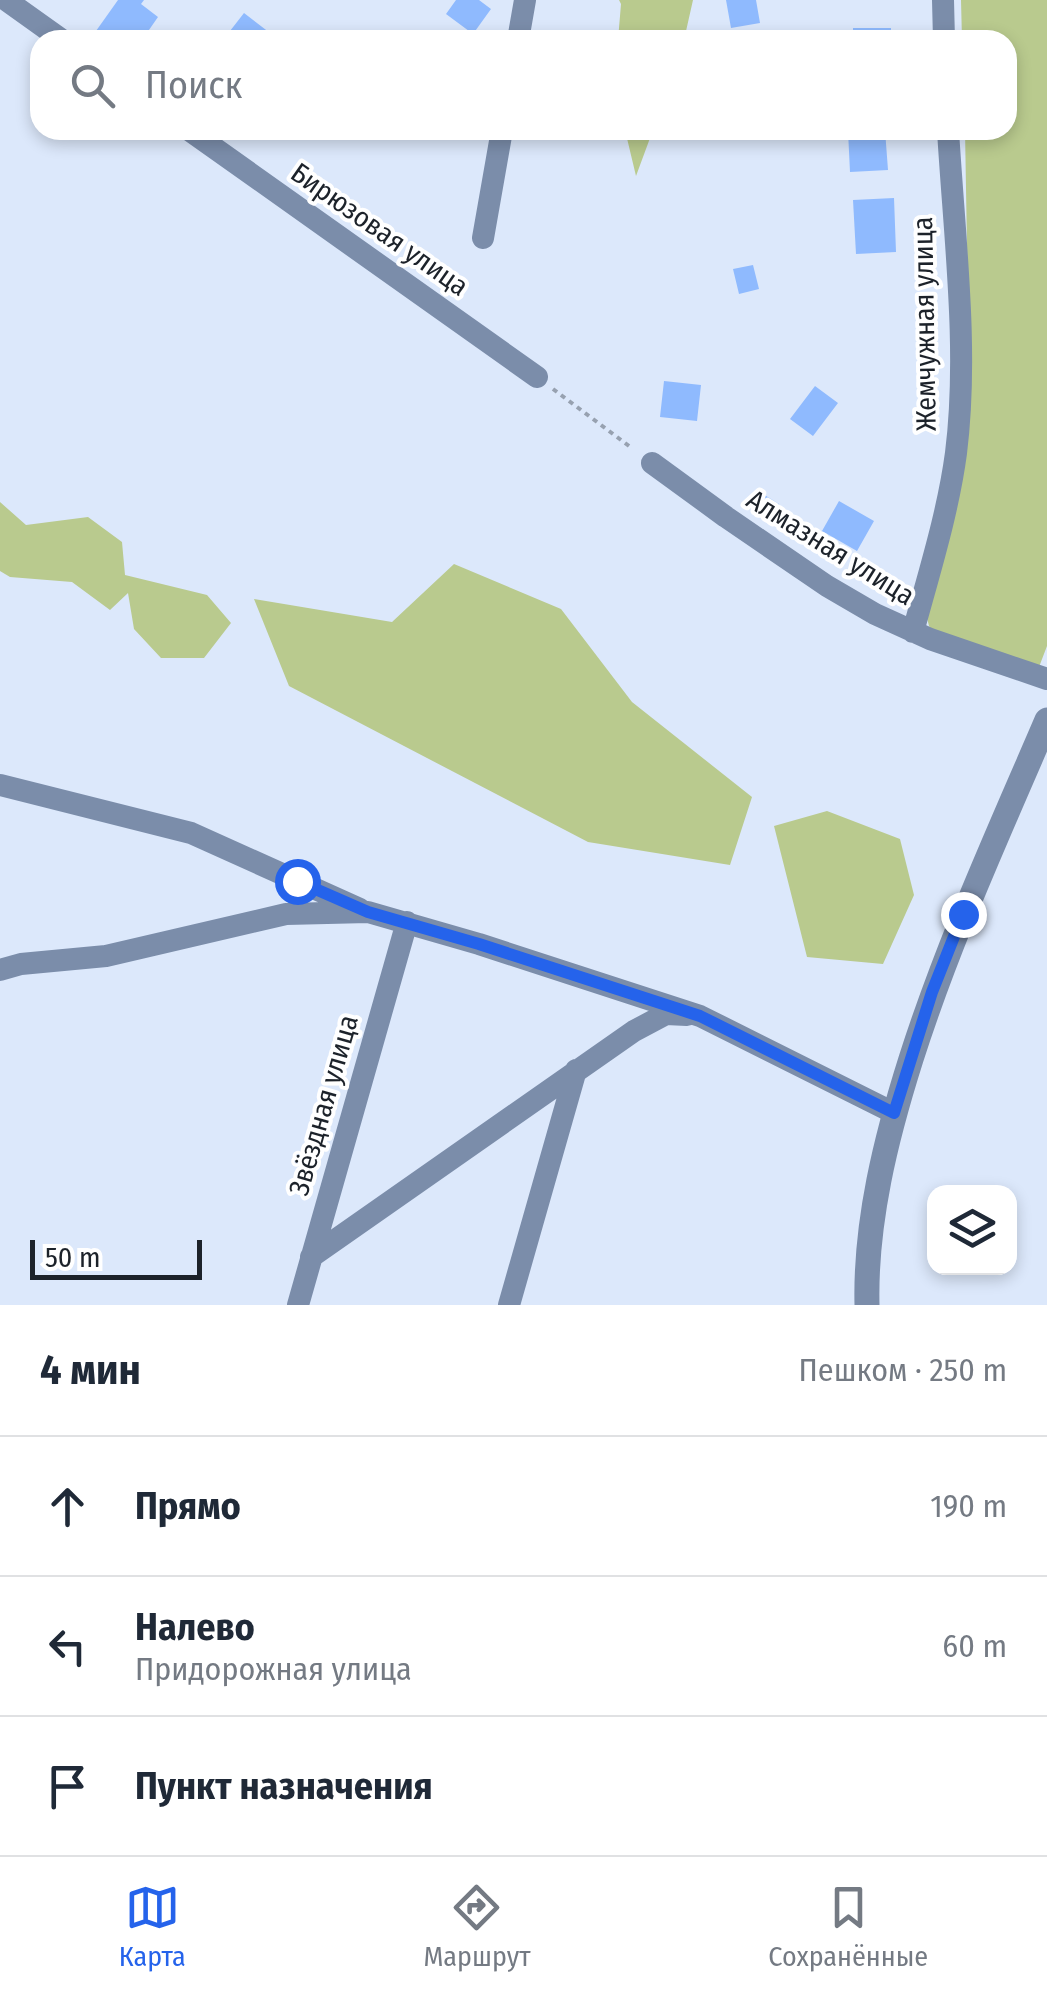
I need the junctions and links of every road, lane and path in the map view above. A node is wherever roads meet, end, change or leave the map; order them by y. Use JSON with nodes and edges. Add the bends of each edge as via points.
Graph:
{"nodes":[{"id":1,"x":6,"y":0,"type":"edge"},
{"id":2,"x":525,"y":0,"type":"edge"},
{"id":3,"x":943,"y":0,"type":"edge"},
{"id":4,"x":48,"y":30,"type":"edge"},
{"id":5,"x":520,"y":30,"type":"edge"},
{"id":6,"x":944,"y":30,"type":"edge"},
{"id":7,"x":203,"y":140,"type":"edge"},
{"id":8,"x":500,"y":140,"type":"edge"},
{"id":9,"x":949,"y":140,"type":"edge"},
{"id":10,"x":483,"y":238,"type":"dead end"},
{"id":11,"x":537,"y":377,"type":"joint"},
{"id":12,"x":652,"y":463,"type":"joint"},
{"id":13,"x":913,"y":632,"type":"junction"},
{"id":14,"x":1047,"y":679,"type":"edge"},
{"id":15,"x":1047,"y":720,"type":"edge"},
{"id":16,"x":0,"y":785,"type":"edge"},
{"id":17,"x":368,"y":912,"type":"junction"},
{"id":18,"x":407,"y":922,"type":"junction"},
{"id":19,"x":0,"y":970,"type":"edge"},
{"id":20,"x":700,"y":1016,"type":"junction"},
{"id":21,"x":576,"y":1070,"type":"junction"},
{"id":22,"x":894,"y":1113,"type":"junction"},
{"id":23,"x":311,"y":1257,"type":"junction"},
{"id":24,"x":298,"y":1305,"type":"edge"},
{"id":25,"x":509,"y":1305,"type":"edge"},
{"id":26,"x":866,"y":1305,"type":"edge"}],
"edges":[{"from":1,"to":4,"type":"street"},
{"from":2,"to":5,"type":"street"},
{"from":3,"to":6,"type":"street"},
{"from":7,"to":11,"type":"street","name":"Бирюзовая улица"},
{"from":8,"to":10,"type":"street"},
{"from":9,"to":13,"type":"street","name":"Жемчужная улица","via":[[960,326],[956,454]]},
{"from":11,"to":12,"type":"path"},
{"from":12,"to":13,"type":"street","name":"Алмазная улица","via":[[828,586]]},
{"from":13,"to":14,"type":"street","name":"Алмазная улица"},
{"from":15,"to":22,"type":"street","via":[[932,992]]},
{"from":16,"to":17,"type":"street","via":[[190,833]]},
{"from":17,"to":18,"type":"street"},
{"from":17,"to":19,"type":"street","via":[[286,914],[106,956]]},
{"from":18,"to":20,"type":"street"},
{"from":18,"to":23,"type":"street","name":"Звёздная улица"},
{"from":20,"to":21,"type":"street","via":[[666,1014]]},
{"from":20,"to":22,"type":"street"},
{"from":21,"to":23,"type":"street"},
{"from":21,"to":25,"type":"street"},
{"from":22,"to":26,"type":"street","via":[[877,1188]]},
{"from":23,"to":24,"type":"street","name":"Звёздная улица"}]}
